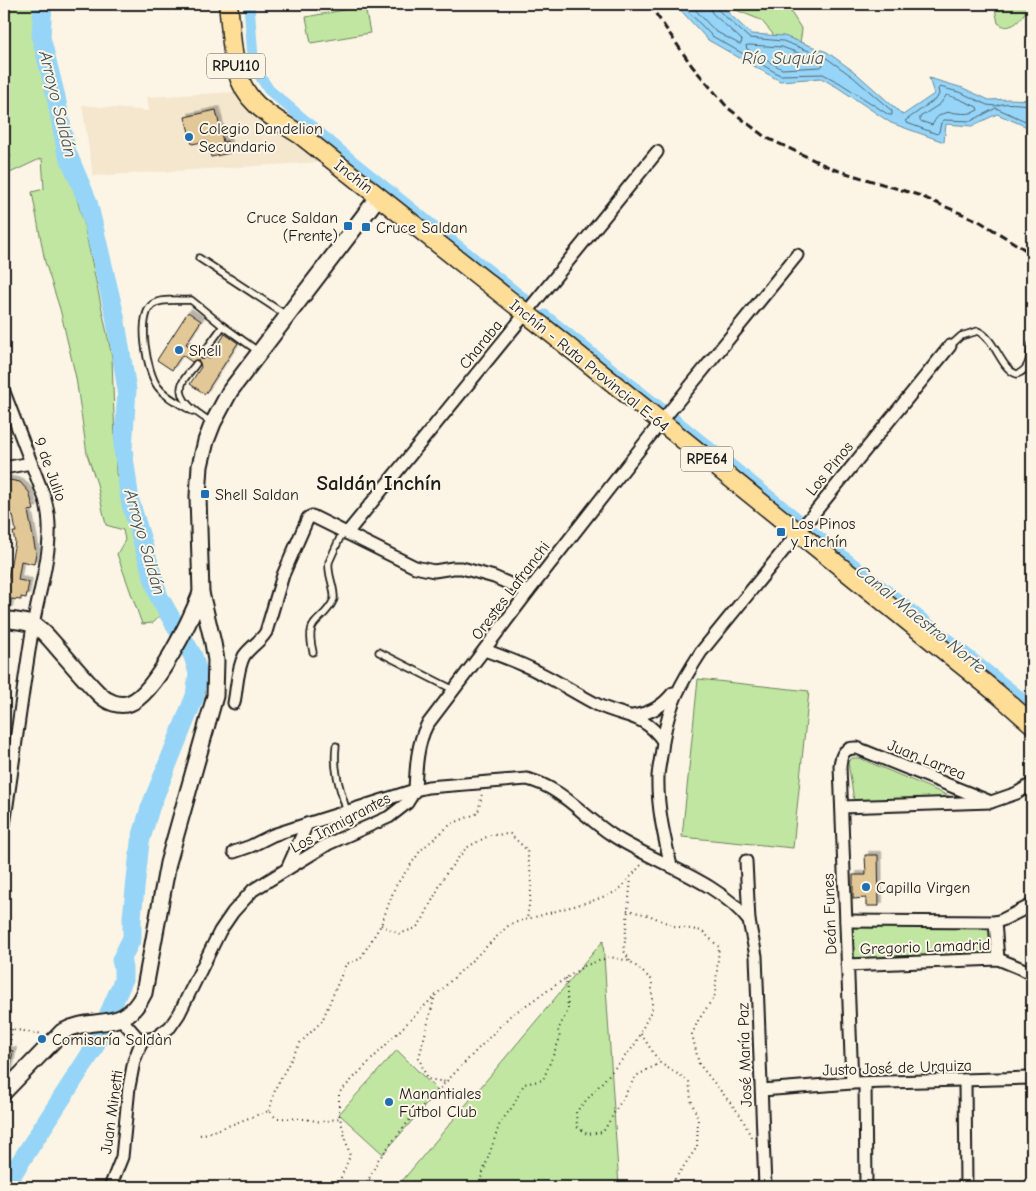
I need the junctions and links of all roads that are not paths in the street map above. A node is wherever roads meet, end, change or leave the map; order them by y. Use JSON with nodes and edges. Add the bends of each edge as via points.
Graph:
{"nodes":[{"id":1,"x":241,"y":4,"type":"edge"},
{"id":2,"x":229,"y":12,"type":"edge"},
{"id":3,"x":657,"y":152,"type":"dead end"},
{"id":4,"x":379,"y":196,"type":"junction"},
{"id":5,"x":797,"y":255,"type":"dead end"},
{"id":6,"x":199,"y":258,"type":"dead end"},
{"id":7,"x":525,"y":313,"type":"junction"},
{"id":8,"x":288,"y":317,"type":"junction"},
{"id":9,"x":223,"y":326,"type":"junction"},
{"id":10,"x":1032,"y":344,"type":"edge"},
{"id":11,"x":950,"y":346,"type":"joint"},
{"id":12,"x":259,"y":352,"type":"junction"},
{"id":13,"x":202,"y":355,"type":"dead end"},
{"id":14,"x":196,"y":364,"type":"dead end"},
{"id":15,"x":4,"y":392,"type":"edge"},
{"id":16,"x":192,"y":411,"type":"junction"},
{"id":17,"x":661,"y":422,"type":"junction"},
{"id":18,"x":213,"y":423,"type":"junction"},
{"id":19,"x":31,"y":463,"type":"junction"},
{"id":20,"x":4,"y":468,"type":"edge"},
{"id":21,"x":345,"y":532,"type":"junction"},
{"id":22,"x":797,"y":532,"type":"junction"},
{"id":23,"x":528,"y":592,"type":"junction"},
{"id":24,"x":201,"y":593,"type":"junction"},
{"id":25,"x":4,"y":619,"type":"edge"},
{"id":26,"x":189,"y":622,"type":"junction"},
{"id":27,"x":34,"y":625,"type":"junction"},
{"id":28,"x":209,"y":628,"type":"junction"},
{"id":29,"x":485,"y":650,"type":"junction"},
{"id":30,"x":313,"y":652,"type":"dead end"},
{"id":31,"x":379,"y":652,"type":"dead end"},
{"id":32,"x":680,"y":684,"type":"junction"},
{"id":33,"x":454,"y":690,"type":"junction"},
{"id":34,"x":234,"y":703,"type":"dead end"},
{"id":35,"x":633,"y":716,"type":"junction"},
{"id":36,"x":1032,"y":724,"type":"edge"},
{"id":37,"x":663,"y":741,"type":"junction"},
{"id":38,"x":336,"y":746,"type":"dead end"},
{"id":39,"x":850,"y":748,"type":"joint"},
{"id":40,"x":1032,"y":784,"type":"edge"},
{"id":41,"x":415,"y":790,"type":"junction"},
{"id":42,"x":990,"y":802,"type":"junction"},
{"id":43,"x":842,"y":807,"type":"junction"},
{"id":44,"x":347,"y":812,"type":"junction"},
{"id":45,"x":308,"y":824,"type":"junction"},
{"id":46,"x":4,"y":826,"type":"edge"},
{"id":47,"x":234,"y":852,"type":"dead end"},
{"id":48,"x":746,"y":861,"type":"dead end"},
{"id":49,"x":671,"y":866,"type":"junction"},
{"id":50,"x":287,"y":869,"type":"junction"},
{"id":51,"x":1032,"y":905,"type":"edge"},
{"id":52,"x":749,"y":921,"type":"junction"},
{"id":53,"x":846,"y":921,"type":"junction"},
{"id":54,"x":995,"y":922,"type":"junction"},
{"id":55,"x":998,"y":959,"type":"junction"},
{"id":56,"x":847,"y":965,"type":"junction"},
{"id":57,"x":1032,"y":973,"type":"edge"},
{"id":58,"x":121,"y":1018,"type":"junction"},
{"id":59,"x":142,"y":1040,"type":"junction"},
{"id":60,"x":1032,"y":1078,"type":"edge"},
{"id":61,"x":965,"y":1080,"type":"junction"},
{"id":62,"x":865,"y":1082,"type":"junction"},
{"id":63,"x":852,"y":1083,"type":"junction"},
{"id":64,"x":762,"y":1090,"type":"junction"},
{"id":65,"x":4,"y":1092,"type":"edge"},
{"id":66,"x":110,"y":1187,"type":"edge"},
{"id":67,"x":765,"y":1187,"type":"edge"},
{"id":68,"x":866,"y":1187,"type":"edge"},
{"id":69,"x":966,"y":1187,"type":"edge"}],
"edges":[{"from":1,"to":2,"type":"main road","number":"RPU110"},
{"from":2,"to":4,"type":"main road","name":"Inchín","number":"RPU110","via":[[237,73],[246,93],[258,106]]},
{"from":3,"to":7,"type":"street","name":"Charaba"},
{"from":4,"to":7,"type":"main road","name":"Inchín - Ruta Provincial E-64","number":"RPE64"},
{"from":4,"to":8,"type":"main road"},
{"from":5,"to":17,"type":"street","name":"Orestes Lafranchi"},
{"from":6,"to":8,"type":"lane"},
{"from":7,"to":17,"type":"main road","name":"Inchín - Ruta Provincial E-64","number":"RPE64"},
{"from":7,"to":21,"type":"street","name":"Charaba"},
{"from":8,"to":12,"type":"main road"},
{"from":9,"to":12,"type":"lane"},
{"from":9,"to":13,"type":"lane"},
{"from":9,"to":16,"type":"lane","via":[[191,300],[159,301],[149,309],[144,324],[146,351],[156,386]]},
{"from":10,"to":11,"type":"lane","via":[[1025,370],[1017,374],[1008,368],[989,339],[978,331],[961,336]]},
{"from":11,"to":22,"type":"street","name":"Los Pinos"},
{"from":12,"to":18,"type":"main road","via":[[230,391]]},
{"from":14,"to":16,"type":"lane","via":[[182,384],[182,392]]},
{"from":15,"to":19,"type":"street","name":"9 de Julio"},
{"from":16,"to":18,"type":"lane"},
{"from":17,"to":22,"type":"main road","name":"Inchín - Ruta Provincial E-64","number":"RPE64"},
{"from":17,"to":23,"type":"street","name":"Orestes Lafranchi"},
{"from":18,"to":24,"type":"main road","via":[[200,466]]},
{"from":19,"to":20,"type":"street"},
{"from":19,"to":27,"type":"street","name":"9 de Julio","via":[[50,514],[50,542]]},
{"from":21,"to":23,"type":"street","via":[[415,567],[434,571],[462,568]]},
{"from":21,"to":30,"type":"lane","via":[[328,567],[334,599],[310,632]]},
{"from":21,"to":34,"type":"street","via":[[312,516],[308,518],[283,575],[266,632],[241,664]]},
{"from":22,"to":32,"type":"street","name":"Los Pinos","via":[[701,652]]},
{"from":22,"to":36,"type":"main road","name":"Inchín - Ruta Provincial E-64","number":"RPE64"},
{"from":23,"to":29,"type":"street","name":"Orestes Lafranchi"},
{"from":24,"to":26,"type":"main road"},
{"from":24,"to":28,"type":"main road"},
{"from":25,"to":27,"type":"main road"},
{"from":26,"to":27,"type":"main road","via":[[169,660],[138,698],[122,704],[111,703],[100,696]]},
{"from":26,"to":28,"type":"main road","via":[[194,618],[201,619]]},
{"from":27,"to":46,"type":"street","name":"9 de Julio"},
{"from":28,"to":58,"type":"main road","via":[[216,672],[212,710],[168,863],[144,993],[133,1011]]},
{"from":29,"to":33,"type":"street","name":"Orestes Lafranchi"},
{"from":29,"to":35,"type":"street","via":[[539,672],[599,705]]},
{"from":31,"to":33,"type":"lane"},
{"from":32,"to":35,"type":"street","name":"Los Pinos","via":[[659,708]]},
{"from":32,"to":37,"type":"street","name":"Los Pinos","via":[[669,710]]},
{"from":33,"to":41,"type":"street","name":"Orestes Lafranchi","via":[[424,731]]},
{"from":35,"to":37,"type":"street","via":[[646,722]]},
{"from":37,"to":49,"type":"street","name":"Los Pinos","via":[[658,799]]},
{"from":38,"to":44,"type":"lane","via":[[334,761]]},
{"from":39,"to":42,"type":"street","name":"Juan Larrea","via":[[857,748]]},
{"from":39,"to":43,"type":"street","name":"Deán Funes","via":[[841,757]]},
{"from":40,"to":42,"type":"street"},
{"from":41,"to":44,"type":"street"},
{"from":41,"to":49,"type":"street","via":[[527,779],[537,781],[573,803],[613,836]]},
{"from":41,"to":50,"type":"street","name":"Los Inmigrantes","via":[[407,803],[389,817],[328,844]]},
{"from":42,"to":43,"type":"street"},
{"from":43,"to":53,"type":"street","name":"Deán Funes"},
{"from":44,"to":45,"type":"street"},
{"from":45,"to":47,"type":"street"},
{"from":45,"to":50,"type":"street"},
{"from":48,"to":52,"type":"street","name":"José María Paz"},
{"from":49,"to":52,"type":"street","via":[[731,901]]},
{"from":50,"to":59,"type":"street","name":"Los Inmigrantes","via":[[253,890],[232,912],[170,1027],[155,1038]]},
{"from":51,"to":54,"type":"street"},
{"from":52,"to":64,"type":"street","name":"José María Paz","via":[[756,956]]},
{"from":53,"to":54,"type":"street"},
{"from":53,"to":56,"type":"street","name":"Deán Funes"},
{"from":54,"to":55,"type":"street"},
{"from":55,"to":56,"type":"street","name":"Gregorio Lamadrid"},
{"from":55,"to":57,"type":"street","name":"Gregorio Lamadrid"},
{"from":56,"to":63,"type":"street","name":"Deán Funes"},
{"from":58,"to":59,"type":"street"},
{"from":58,"to":65,"type":"main road","via":[[67,1029]]},
{"from":59,"to":66,"type":"street","name":"Juan Minetti","via":[[128,1087],[122,1157]]},
{"from":60,"to":61,"type":"street","name":"Justo José de Urquiza"},
{"from":61,"to":62,"type":"street","name":"Justo José de Urquiza"},
{"from":61,"to":69,"type":"street"},
{"from":62,"to":63,"type":"street","name":"Justo José de Urquiza"},
{"from":62,"to":68,"type":"street"},
{"from":63,"to":64,"type":"street","name":"Justo José de Urquiza"},
{"from":64,"to":67,"type":"street","name":"José María Paz"}]}
